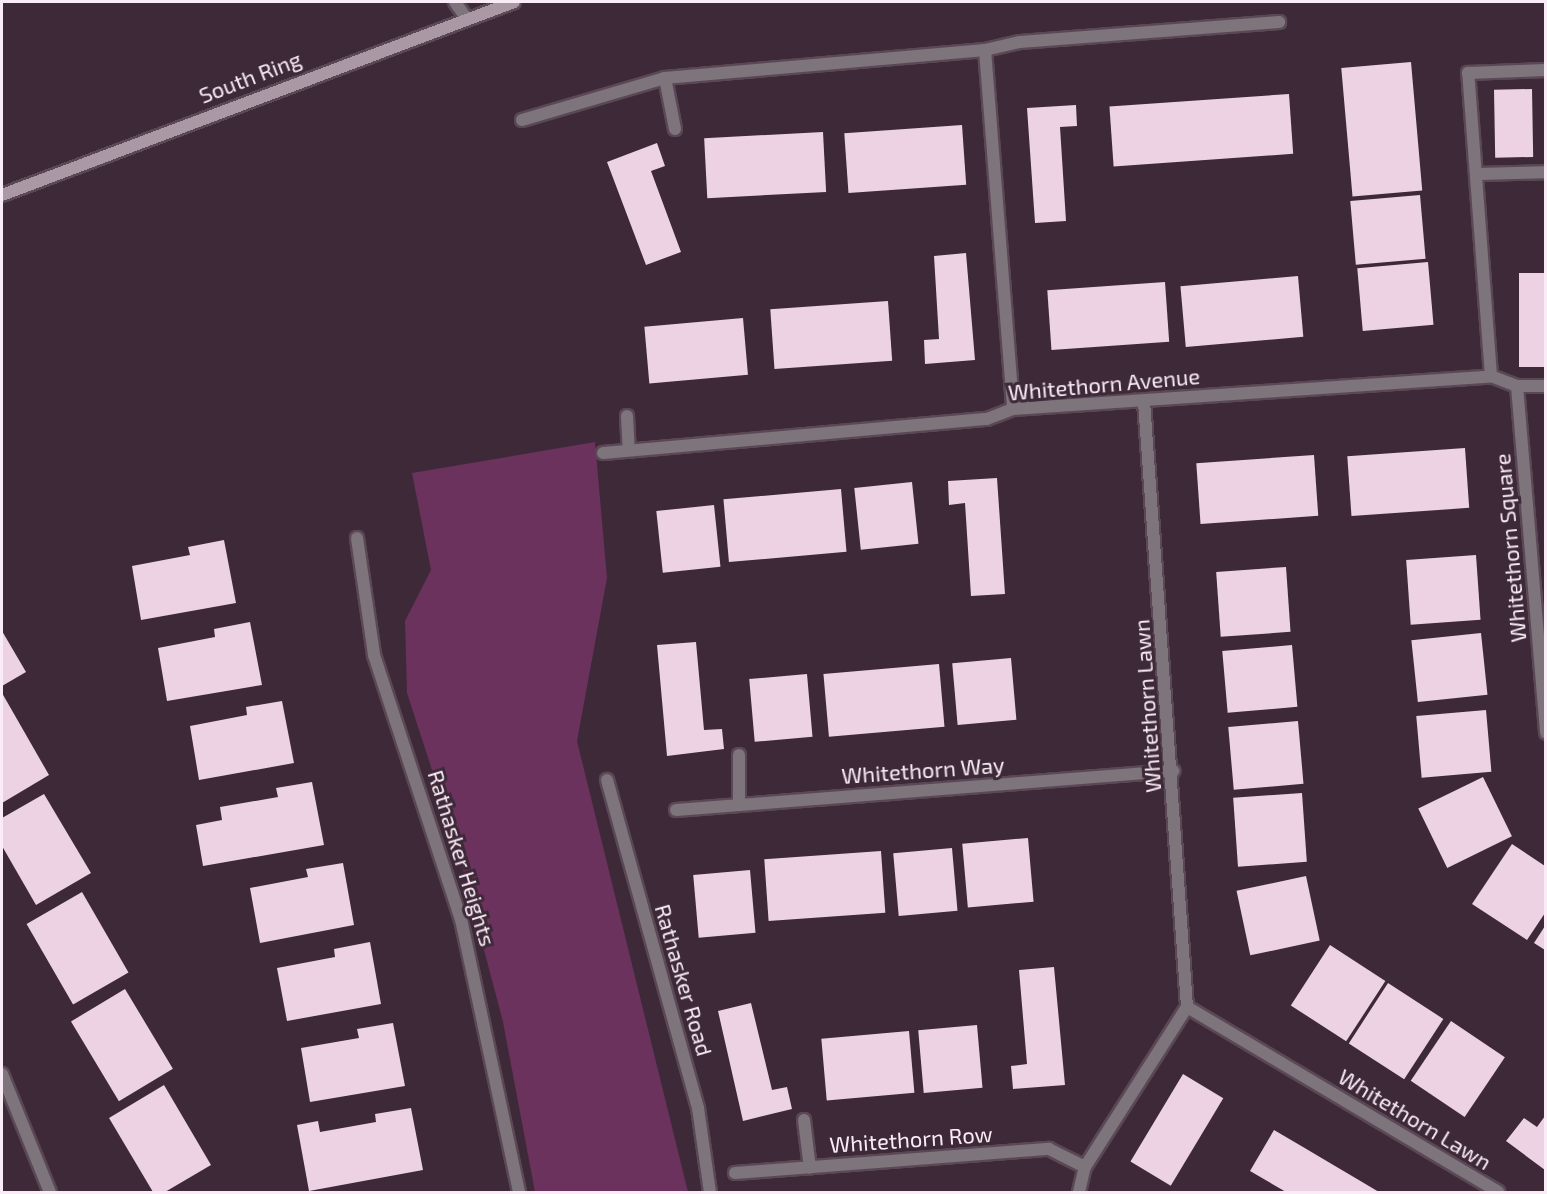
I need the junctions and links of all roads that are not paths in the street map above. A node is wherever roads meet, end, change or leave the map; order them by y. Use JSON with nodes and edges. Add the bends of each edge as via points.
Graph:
{"nodes":[{"id":1,"x":455,"y":2,"type":"edge"},
{"id":2,"x":514,"y":2,"type":"edge"},
{"id":3,"x":466,"y":18,"type":"junction"},
{"id":4,"x":1279,"y":22,"type":"dead end"},
{"id":5,"x":985,"y":50,"type":"junction"},
{"id":6,"x":1545,"y":70,"type":"edge"},
{"id":7,"x":665,"y":78,"type":"junction"},
{"id":8,"x":522,"y":120,"type":"dead end"},
{"id":9,"x":675,"y":129,"type":"dead end"},
{"id":10,"x":1545,"y":172,"type":"edge"},
{"id":11,"x":1476,"y":174,"type":"junction"},
{"id":12,"x":2,"y":195,"type":"edge"},
{"id":13,"x":1491,"y":376,"type":"junction"},
{"id":14,"x":1517,"y":386,"type":"junction"},
{"id":15,"x":1545,"y":386,"type":"edge"},
{"id":16,"x":1144,"y":401,"type":"junction"},
{"id":17,"x":1013,"y":409,"type":"junction"},
{"id":18,"x":627,"y":416,"type":"dead end"},
{"id":19,"x":629,"y":450,"type":"junction"},
{"id":20,"x":603,"y":453,"type":"dead end"},
{"id":21,"x":357,"y":538,"type":"dead end"},
{"id":22,"x":1544,"y":708,"type":"edge"},
{"id":23,"x":1545,"y":734,"type":"edge"},
{"id":24,"x":739,"y":755,"type":"dead end"},
{"id":25,"x":1173,"y":771,"type":"junction"},
{"id":26,"x":607,"y":780,"type":"dead end"},
{"id":27,"x":739,"y":806,"type":"junction"},
{"id":28,"x":676,"y":810,"type":"dead end"},
{"id":29,"x":1187,"y":1007,"type":"junction"},
{"id":30,"x":2,"y":1074,"type":"edge"},
{"id":31,"x":804,"y":1120,"type":"dead end"},
{"id":32,"x":810,"y":1167,"type":"junction"},
{"id":33,"x":1085,"y":1167,"type":"junction"},
{"id":34,"x":735,"y":1173,"type":"dead end"},
{"id":35,"x":50,"y":1192,"type":"edge"},
{"id":36,"x":519,"y":1192,"type":"edge"},
{"id":37,"x":710,"y":1192,"type":"edge"},
{"id":38,"x":1079,"y":1192,"type":"edge"},
{"id":39,"x":1498,"y":1192,"type":"edge"}],
"edges":[{"from":1,"to":3,"type":"street"},
{"from":2,"to":3,"type":"main road","name":"South Ring"},
{"from":3,"to":12,"type":"main road","name":"South Ring"},
{"from":4,"to":5,"type":"street","via":[[1020,42]]},
{"from":5,"to":7,"type":"street"},
{"from":5,"to":17,"type":"street"},
{"from":6,"to":11,"type":"street","via":[[1468,73]]},
{"from":7,"to":8,"type":"street"},
{"from":7,"to":9,"type":"street"},
{"from":10,"to":11,"type":"street"},
{"from":11,"to":13,"type":"street"},
{"from":13,"to":14,"type":"street","name":"Whitethorn Avenue"},
{"from":13,"to":16,"type":"street","name":"Whitethorn Avenue"},
{"from":14,"to":15,"type":"street","name":"Whitethorn Avenue"},
{"from":14,"to":22,"type":"street","name":"Whitethorn Square"},
{"from":16,"to":17,"type":"street","name":"Whitethorn Avenue"},
{"from":16,"to":25,"type":"street","name":"Whitethorn Lawn"},
{"from":17,"to":19,"type":"street","name":"Whitethorn Avenue","via":[[987,419]]},
{"from":18,"to":19,"type":"street"},
{"from":19,"to":20,"type":"street","name":"Whitethorn Avenue"},
{"from":21,"to":36,"type":"street","name":"Rathasker Heights","via":[[374,655],[461,919]]},
{"from":22,"to":23,"type":"street","name":"Whitethorn Square"},
{"from":24,"to":27,"type":"street"},
{"from":25,"to":27,"type":"street","name":"Whitethorn Way"},
{"from":25,"to":29,"type":"street","name":"Whitethorn Lawn"},
{"from":26,"to":37,"type":"street","name":"Rathasker Road","via":[[698,1108]]},
{"from":27,"to":28,"type":"street","name":"Whitethorn Way"},
{"from":29,"to":33,"type":"street"},
{"from":29,"to":39,"type":"street","name":"Whitethorn Lawn"},
{"from":30,"to":35,"type":"street"},
{"from":31,"to":32,"type":"street"},
{"from":32,"to":33,"type":"street","name":"Whitethorn Row","via":[[1049,1149]]},
{"from":32,"to":34,"type":"street","name":"Whitethorn Row"},
{"from":33,"to":38,"type":"street"}]}
